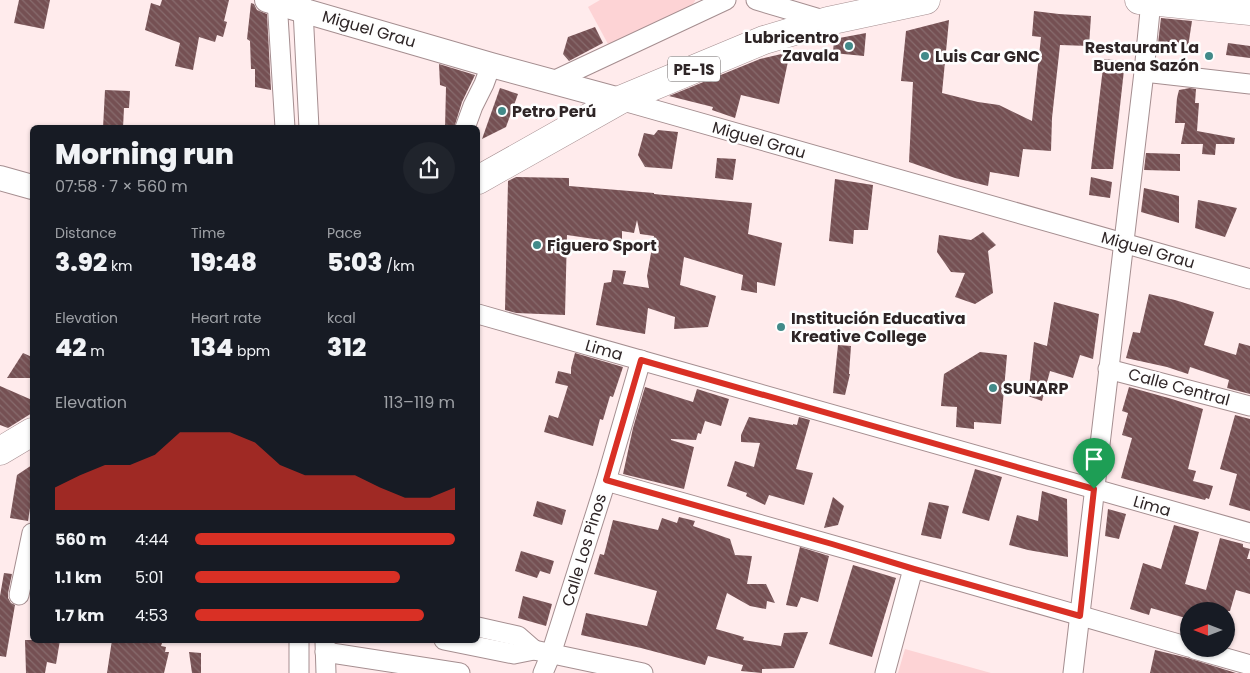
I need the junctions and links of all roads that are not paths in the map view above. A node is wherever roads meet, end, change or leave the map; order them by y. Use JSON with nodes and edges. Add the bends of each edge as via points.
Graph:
{"nodes":[{"id":1,"x":726,"y":0,"type":"edge"},
{"id":2,"x":756,"y":0,"type":"edge"},
{"id":3,"x":926,"y":0,"type":"edge"},
{"id":4,"x":1145,"y":0,"type":"edge"},
{"id":5,"x":274,"y":1,"type":"edge"},
{"id":6,"x":302,"y":5,"type":"edge"},
{"id":7,"x":700,"y":6,"type":"edge"},
{"id":8,"x":1250,"y":11,"type":"edge"},
{"id":9,"x":828,"y":21,"type":"junction"},
{"id":10,"x":491,"y":65,"type":"junction"},
{"id":11,"x":1144,"y":72,"type":"junction"},
{"id":12,"x":552,"y":81,"type":"junction"},
{"id":13,"x":1250,"y":84,"type":"edge"},
{"id":14,"x":620,"y":100,"type":"junction"},
{"id":15,"x":285,"y":125,"type":"edge"},
{"id":16,"x":309,"y":125,"type":"edge"},
{"id":17,"x":466,"y":125,"type":"edge"},
{"id":18,"x":0,"y":178,"type":"edge"},
{"id":19,"x":480,"y":179,"type":"edge"},
{"id":20,"x":30,"y":186,"type":"edge"},
{"id":21,"x":1124,"y":243,"type":"junction"},
{"id":22,"x":1250,"y":279,"type":"edge"},
{"id":23,"x":480,"y":315,"type":"edge"},
{"id":24,"x":641,"y":360,"type":"junction"},
{"id":25,"x":1108,"y":369,"type":"junction"},
{"id":26,"x":1250,"y":406,"type":"edge"},
{"id":27,"x":606,"y":480,"type":"junction"},
{"id":28,"x":1094,"y":489,"type":"junction"},
{"id":29,"x":1250,"y":533,"type":"edge"},
{"id":30,"x":30,"y":543,"type":"edge"},
{"id":31,"x":914,"y":569,"type":"junction"},
{"id":32,"x":19,"y":595,"type":"dead end"},
{"id":33,"x":1080,"y":616,"type":"junction"},
{"id":34,"x":480,"y":628,"type":"edge"},
{"id":35,"x":299,"y":643,"type":"edge"},
{"id":36,"x":459,"y":643,"type":"edge"},
{"id":37,"x":1180,"y":644,"type":"edge"},
{"id":38,"x":325,"y":646,"type":"edge"},
{"id":39,"x":543,"y":652,"type":"junction"},
{"id":40,"x":1226,"y":658,"type":"edge"},
{"id":41,"x":1250,"y":665,"type":"edge"},
{"id":42,"x":299,"y":673,"type":"edge"},
{"id":43,"x":326,"y":673,"type":"edge"},
{"id":44,"x":460,"y":673,"type":"edge"},
{"id":45,"x":543,"y":673,"type":"edge"},
{"id":46,"x":643,"y":673,"type":"edge"},
{"id":47,"x":885,"y":673,"type":"edge"},
{"id":48,"x":1073,"y":673,"type":"edge"}],
"edges":[{"from":1,"to":7,"type":"street"},
{"from":2,"to":9,"type":"street"},
{"from":3,"to":9,"type":"highway","number":"PE-1S"},
{"from":4,"to":8,"type":"highway"},
{"from":4,"to":11,"type":"street"},
{"from":5,"to":6,"type":"main road","name":"Miguel Grau"},
{"from":5,"to":15,"type":"street"},
{"from":6,"to":10,"type":"main road","name":"Miguel Grau"},
{"from":6,"to":16,"type":"street"},
{"from":7,"to":12,"type":"street"},
{"from":9,"to":14,"type":"highway","number":"PE-1S","via":[[764,40]]},
{"from":10,"to":12,"type":"main road","name":"Miguel Grau"},
{"from":10,"to":17,"type":"street"},
{"from":11,"to":13,"type":"street"},
{"from":11,"to":21,"type":"street"},
{"from":12,"to":14,"type":"main road","name":"Miguel Grau"},
{"from":14,"to":19,"type":"highway","number":"PE-1S"},
{"from":14,"to":21,"type":"street","name":"Miguel Grau"},
{"from":18,"to":20,"type":"main road"},
{"from":21,"to":22,"type":"street","name":"Miguel Grau"},
{"from":21,"to":25,"type":"street"},
{"from":23,"to":24,"type":"street","name":"Lima"},
{"from":24,"to":27,"type":"street","name":"Calle Los Pinos"},
{"from":24,"to":28,"type":"street","name":"Lima"},
{"from":25,"to":26,"type":"street","name":"Calle Central"},
{"from":25,"to":28,"type":"street"},
{"from":27,"to":31,"type":"street"},
{"from":27,"to":39,"type":"street","name":"Calle Los Pinos"},
{"from":28,"to":29,"type":"street","name":"Lima"},
{"from":28,"to":33,"type":"street"},
{"from":30,"to":32,"type":"street"},
{"from":31,"to":33,"type":"street"},
{"from":31,"to":47,"type":"street"},
{"from":33,"to":37,"type":"street"},
{"from":33,"to":48,"type":"street"},
{"from":34,"to":39,"type":"street","via":[[518,636]]},
{"from":35,"to":42,"type":"street"},
{"from":36,"to":39,"type":"street","via":[[514,654]]},
{"from":38,"to":43,"type":"street"},
{"from":38,"to":44,"type":"street"},
{"from":39,"to":45,"type":"street","name":"Calle Los Pinos"},
{"from":39,"to":46,"type":"street"},
{"from":40,"to":41,"type":"street"}]}
